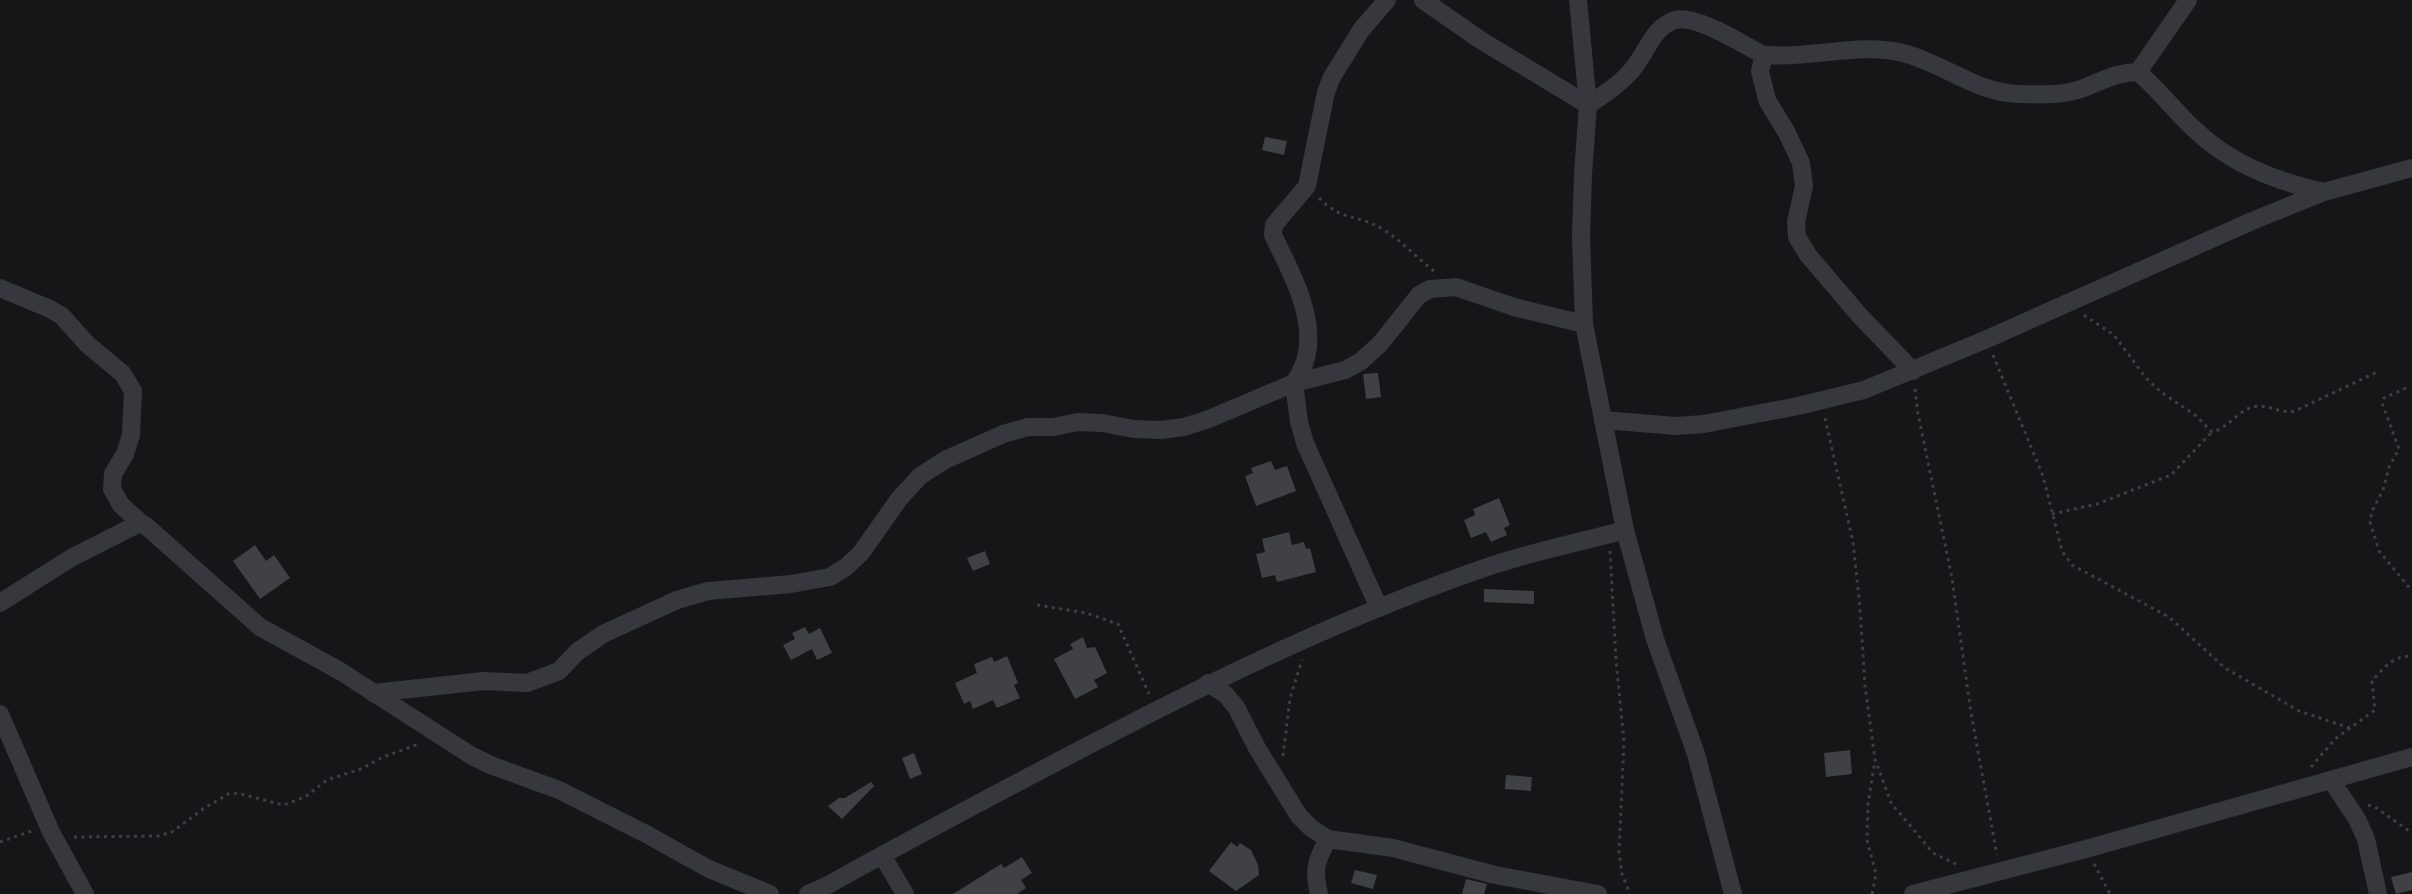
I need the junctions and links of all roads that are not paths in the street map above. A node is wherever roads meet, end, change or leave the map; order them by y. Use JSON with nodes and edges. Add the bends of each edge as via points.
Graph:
{"nodes":[{"id":1,"x":1388,"y":0,"type":"edge"},
{"id":2,"x":1423,"y":0,"type":"edge"},
{"id":3,"x":1578,"y":0,"type":"edge"},
{"id":4,"x":2188,"y":0,"type":"edge"},
{"id":5,"x":1764,"y":55,"type":"junction"},
{"id":6,"x":2138,"y":72,"type":"junction"},
{"id":7,"x":1588,"y":105,"type":"junction"},
{"id":8,"x":2412,"y":168,"type":"edge"},
{"id":9,"x":2324,"y":192,"type":"junction"},
{"id":10,"x":0,"y":288,"type":"edge"},
{"id":11,"x":1584,"y":324,"type":"junction"},
{"id":12,"x":1913,"y":371,"type":"junction"},
{"id":13,"x":1294,"y":382,"type":"junction"},
{"id":14,"x":1603,"y":420,"type":"junction"},
{"id":15,"x":141,"y":523,"type":"junction"},
{"id":16,"x":1617,"y":532,"type":"junction"},
{"id":17,"x":0,"y":603,"type":"edge"},
{"id":18,"x":1379,"y":608,"type":"junction"},
{"id":19,"x":1208,"y":683,"type":"junction"},
{"id":20,"x":373,"y":693,"type":"junction"},
{"id":21,"x":0,"y":714,"type":"edge"},
{"id":22,"x":2412,"y":757,"type":"edge"},
{"id":23,"x":2331,"y":780,"type":"junction"},
{"id":24,"x":1329,"y":839,"type":"junction"},
{"id":25,"x":882,"y":855,"type":"junction"},
{"id":26,"x":85,"y":894,"type":"edge"},
{"id":27,"x":770,"y":894,"type":"edge"},
{"id":28,"x":808,"y":894,"type":"edge"},
{"id":29,"x":905,"y":894,"type":"edge"},
{"id":30,"x":1319,"y":894,"type":"edge"},
{"id":31,"x":1598,"y":894,"type":"edge"},
{"id":32,"x":1733,"y":894,"type":"edge"},
{"id":33,"x":1913,"y":894,"type":"edge"},
{"id":34,"x":2378,"y":894,"type":"edge"}],
"edges":[{"from":1,"to":13,"type":"street","via":[[1361,30],[1332,77],[1307,186],[1274,225],[1273,235],[1302,297],[1309,336],[1303,371]]},
{"from":2,"to":7,"type":"street"},
{"from":3,"to":7,"type":"street"},
{"from":4,"to":6,"type":"street"},
{"from":5,"to":6,"type":"street","via":[[1883,50],[1924,60],[1984,88],[2015,94],[2062,93],[2124,72]]},
{"from":5,"to":7,"type":"street","via":[[1690,20],[1677,19],[1659,30],[1632,70]]},
{"from":5,"to":12,"type":"street","via":[[1761,85],[1801,163],[1804,186],[1796,222],[1797,237],[1860,316]]},
{"from":6,"to":9,"type":"street","via":[[2221,152],[2258,173]]},
{"from":7,"to":11,"type":"street","via":[[1581,237]]},
{"from":8,"to":9,"type":"street"},
{"from":9,"to":12,"type":"street"},
{"from":10,"to":15,"type":"street","via":[[62,316],[87,344],[123,374],[133,391],[131,435],[111,481],[122,505]]},
{"from":11,"to":13,"type":"street","via":[[1514,307],[1456,287],[1430,289],[1419,295],[1380,344],[1360,362],[1345,370]]},
{"from":11,"to":14,"type":"street"},
{"from":12,"to":14,"type":"street","via":[[1821,401],[1704,424],[1676,426]]},
{"from":13,"to":18,"type":"street","via":[[1305,443]]},
{"from":13,"to":20,"type":"street","via":[[1184,428],[1134,429],[1078,422],[1003,434],[920,476],[898,499],[861,553],[830,577],[708,591],[677,600],[603,634],[577,652],[560,671],[527,683],[484,681]]},
{"from":14,"to":16,"type":"street"},
{"from":15,"to":17,"type":"street","via":[[71,558]]},
{"from":15,"to":20,"type":"street","via":[[260,627]]},
{"from":16,"to":18,"type":"street","via":[[1494,565]]},
{"from":16,"to":32,"type":"street","via":[[1696,754]]},
{"from":18,"to":19,"type":"street"},
{"from":19,"to":24,"type":"street","via":[[1225,693],[1236,707],[1299,816]]},
{"from":19,"to":25,"type":"street"},
{"from":20,"to":27,"type":"street","via":[[472,756],[559,790],[709,869]]},
{"from":21,"to":26,"type":"street","via":[[51,832]]},
{"from":22,"to":23,"type":"street"},
{"from":23,"to":33,"type":"street"},
{"from":23,"to":34,"type":"street","via":[[2366,839]]},
{"from":24,"to":30,"type":"street","via":[[1317,859],[1314,875]]},
{"from":24,"to":31,"type":"street","via":[[1392,848],[1495,875]]},
{"from":25,"to":28,"type":"street"},
{"from":25,"to":29,"type":"street"}]}
